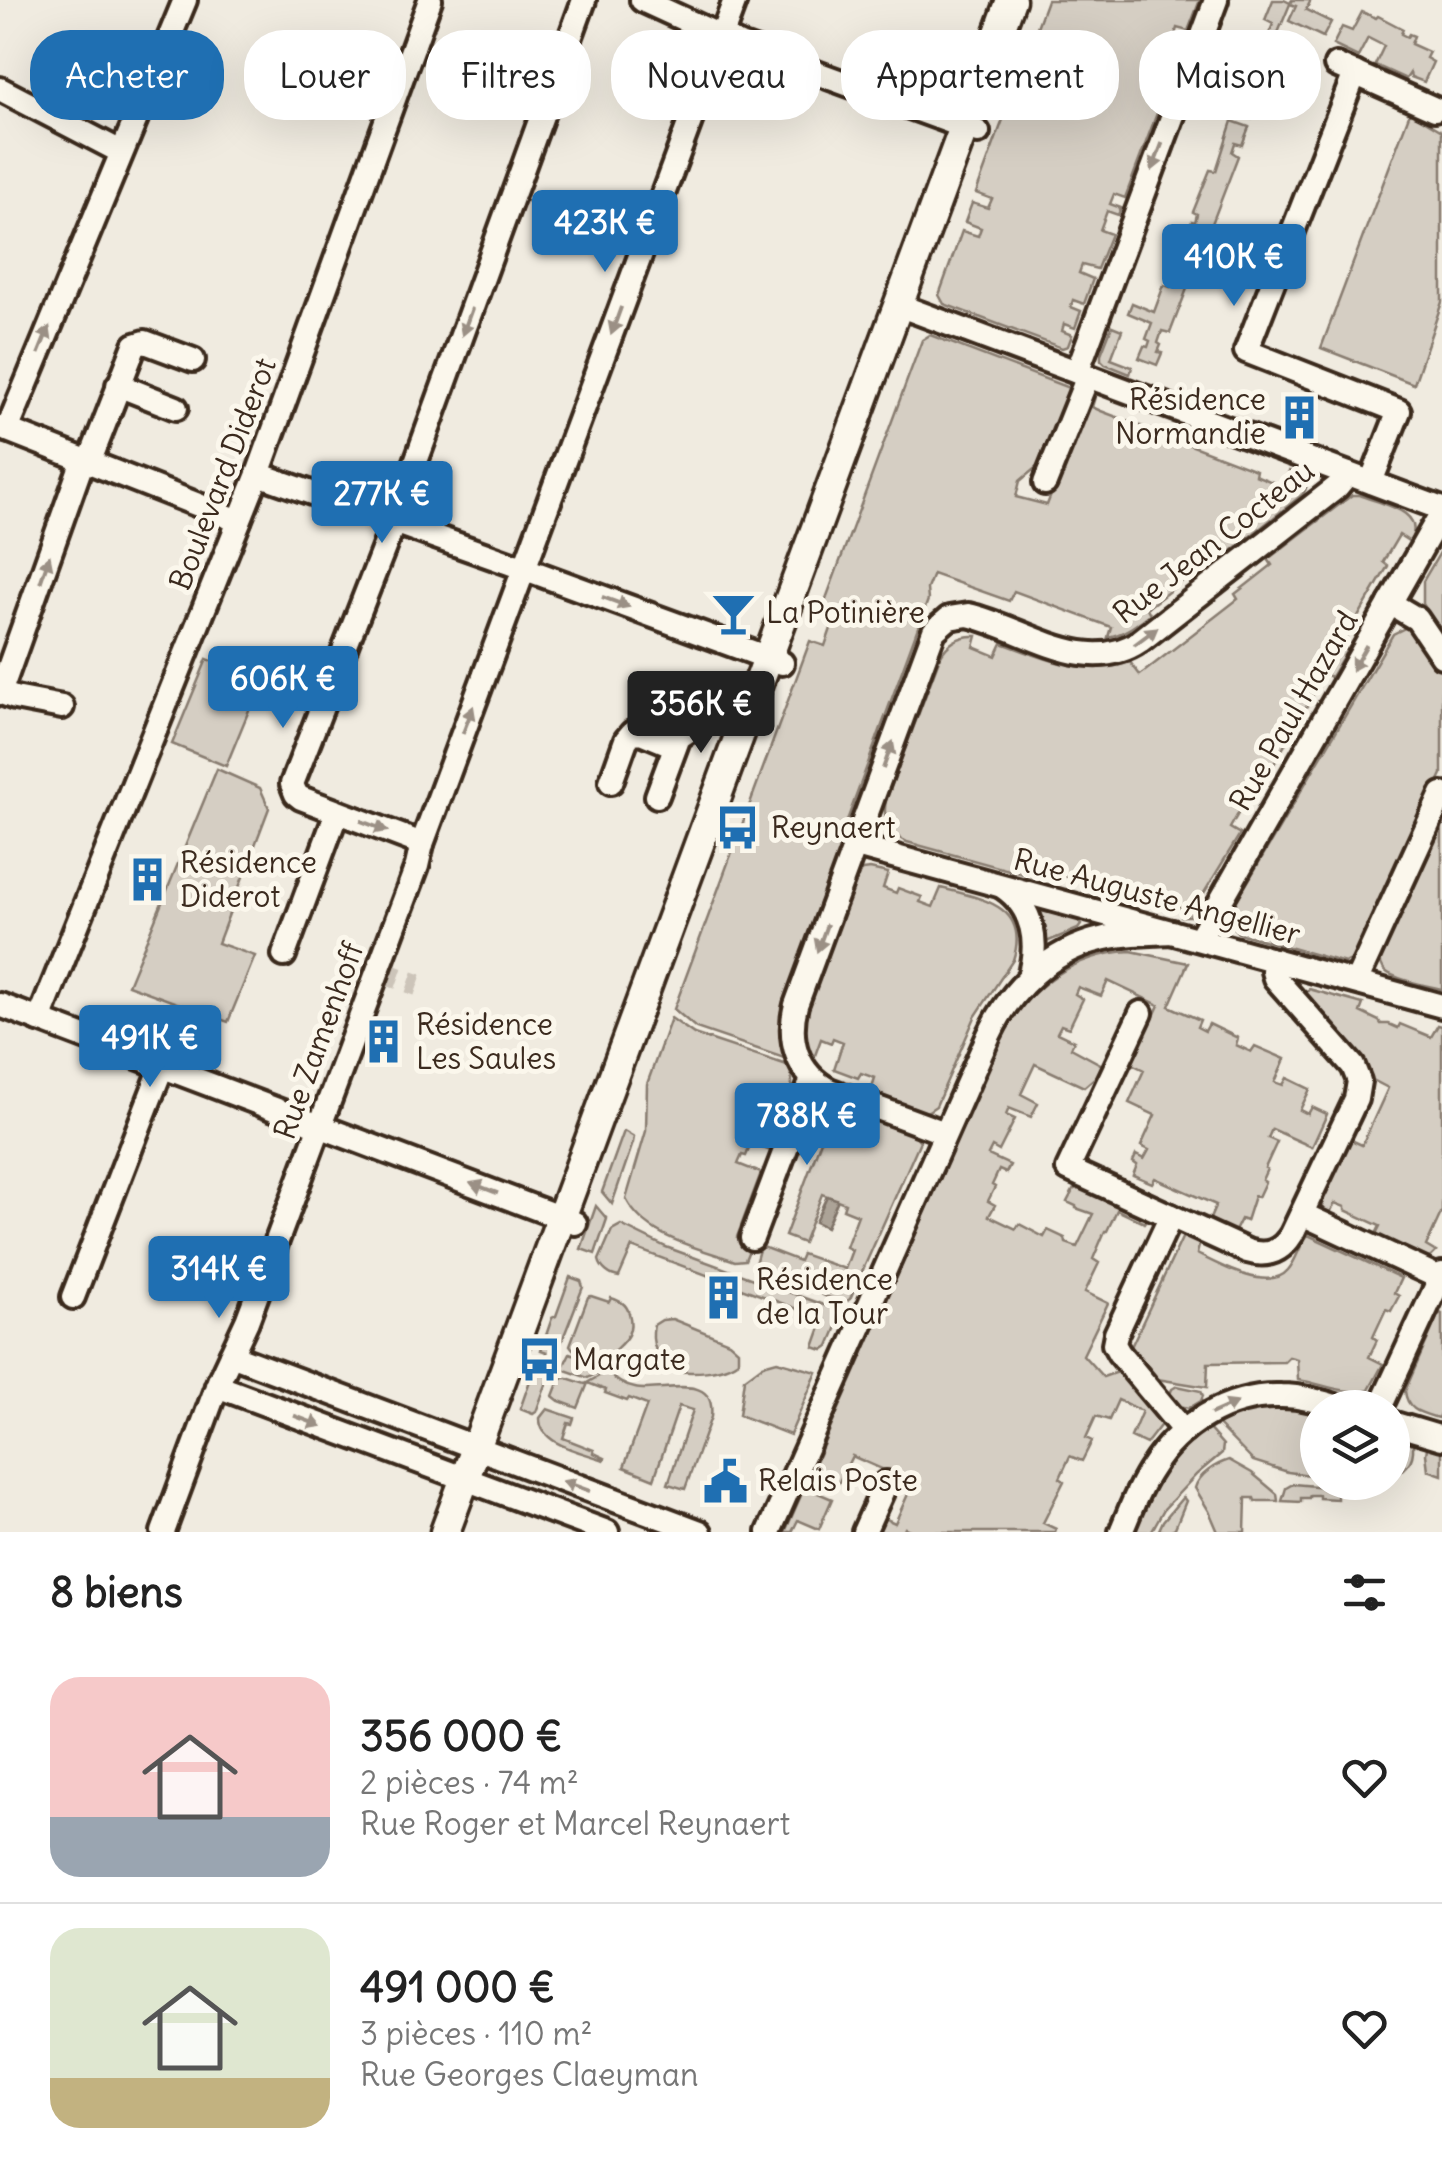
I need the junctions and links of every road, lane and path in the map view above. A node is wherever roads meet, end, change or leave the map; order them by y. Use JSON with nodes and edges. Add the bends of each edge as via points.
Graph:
{"nodes":[{"id":1,"x":185,"y":0,"type":"edge"},
{"id":2,"x":430,"y":0,"type":"edge"},
{"id":3,"x":584,"y":0,"type":"edge"},
{"id":4,"x":642,"y":0,"type":"edge"},
{"id":5,"x":735,"y":0,"type":"edge"},
{"id":6,"x":1010,"y":0,"type":"edge"},
{"id":7,"x":1026,"y":0,"type":"edge"},
{"id":8,"x":1216,"y":0,"type":"edge"},
{"id":9,"x":707,"y":30,"type":"edge"},
{"id":10,"x":724,"y":30,"type":"edge"},
{"id":11,"x":821,"y":74,"type":"edge"},
{"id":12,"x":0,"y":89,"type":"edge"},
{"id":13,"x":1435,"y":109,"type":"dead end"},
{"id":14,"x":691,"y":120,"type":"edge"},
{"id":15,"x":971,"y":129,"type":"junction"},
{"id":16,"x":122,"y":152,"type":"junction"},
{"id":17,"x":905,"y":308,"type":"junction"},
{"id":18,"x":193,"y":360,"type":"dead end"},
{"id":19,"x":1082,"y":374,"type":"junction"},
{"id":20,"x":118,"y":386,"type":"junction"},
{"id":21,"x":176,"y":408,"type":"dead end"},
{"id":22,"x":4,"y":428,"type":"edge"},
{"id":23,"x":86,"y":461,"type":"junction"},
{"id":24,"x":258,"y":474,"type":"junction"},
{"id":25,"x":1348,"y":474,"type":"junction"},
{"id":26,"x":1371,"y":482,"type":"junction"},
{"id":27,"x":1045,"y":483,"type":"dead end"},
{"id":28,"x":1442,"y":510,"type":"edge"},
{"id":29,"x":240,"y":521,"type":"junction"},
{"id":30,"x":394,"y":522,"type":"junction"},
{"id":31,"x":525,"y":568,"type":"junction"},
{"id":32,"x":1390,"y":603,"type":"junction"},
{"id":33,"x":1442,"y":656,"type":"edge"},
{"id":34,"x":774,"y":661,"type":"junction"},
{"id":35,"x":0,"y":693,"type":"edge"},
{"id":36,"x":62,"y":707,"type":"dead end"},
{"id":37,"x":611,"y":782,"type":"dead end"},
{"id":38,"x":1442,"y":794,"type":"edge"},
{"id":39,"x":657,"y":796,"type":"dead end"},
{"id":40,"x":337,"y":812,"type":"junction"},
{"id":41,"x":422,"y":844,"type":"junction"},
{"id":42,"x":856,"y":846,"type":"junction"},
{"id":43,"x":998,"y":884,"type":"junction"},
{"id":44,"x":1172,"y":932,"type":"junction"},
{"id":45,"x":1199,"y":939,"type":"junction"},
{"id":46,"x":284,"y":955,"type":"dead end"},
{"id":47,"x":1275,"y":960,"type":"junction"},
{"id":48,"x":1029,"y":977,"type":"junction"},
{"id":49,"x":1356,"y":982,"type":"junction"},
{"id":50,"x":0,"y":1005,"type":"edge"},
{"id":51,"x":1442,"y":1006,"type":"edge"},
{"id":52,"x":1141,"y":1012,"type":"dead end"},
{"id":53,"x":39,"y":1020,"type":"junction"},
{"id":54,"x":162,"y":1067,"type":"junction"},
{"id":55,"x":812,"y":1080,"type":"junction"},
{"id":56,"x":320,"y":1126,"type":"junction"},
{"id":57,"x":945,"y":1133,"type":"junction"},
{"id":58,"x":1302,"y":1214,"type":"junction"},
{"id":59,"x":1171,"y":1216,"type":"junction"},
{"id":60,"x":568,"y":1220,"type":"junction"},
{"id":61,"x":752,"y":1238,"type":"dead end"},
{"id":62,"x":1441,"y":1276,"type":"edge"},
{"id":63,"x":73,"y":1297,"type":"dead end"},
{"id":64,"x":231,"y":1355,"type":"junction"},
{"id":65,"x":217,"y":1386,"type":"junction"},
{"id":66,"x":1388,"y":1390,"type":"edge"},
{"id":67,"x":1300,"y":1398,"type":"edge"},
{"id":68,"x":1410,"y":1428,"type":"edge"},
{"id":69,"x":1184,"y":1430,"type":"junction"},
{"id":70,"x":1442,"y":1438,"type":"edge"},
{"id":71,"x":483,"y":1451,"type":"junction"},
{"id":72,"x":471,"y":1482,"type":"junction"},
{"id":73,"x":886,"y":1483,"type":"dead end"},
{"id":74,"x":163,"y":1532,"type":"edge"},
{"id":75,"x":444,"y":1532,"type":"edge"},
{"id":76,"x":462,"y":1532,"type":"edge"},
{"id":77,"x":607,"y":1532,"type":"edge"},
{"id":78,"x":700,"y":1532,"type":"edge"},
{"id":79,"x":769,"y":1532,"type":"edge"},
{"id":80,"x":864,"y":1532,"type":"edge"},
{"id":81,"x":1121,"y":1532,"type":"edge"}],
"edges":[{"from":1,"to":16,"type":"street"},
{"from":2,"to":24,"type":"street","name":"Boulevard Diderot"},
{"from":3,"to":30,"type":"street","one_way":true},
{"from":4,"to":9,"type":"street"},
{"from":5,"to":10,"type":"street","name":"Rue Zamenhoff"},
{"from":6,"to":15,"type":"main road"},
{"from":7,"to":15,"type":"main road"},
{"from":8,"to":19,"type":"street","one_way":true},
{"from":11,"to":15,"type":"street"},
{"from":12,"to":16,"type":"street"},
{"from":13,"to":26,"type":"street","via":[[1345,69],[1246,351],[1399,411]]},
{"from":14,"to":31,"type":"street","name":"Rue Zamenhoff","one_way":true},
{"from":15,"to":17,"type":"main road"},
{"from":22,"to":16,"type":"street","one_way":true},
{"from":17,"to":19,"type":"street"},
{"from":17,"to":34,"type":"main road"},
{"from":18,"to":20,"type":"street","via":[[142,342],[132,348]]},
{"from":19,"to":25,"type":"street"},
{"from":19,"to":27,"type":"street"},
{"from":20,"to":21,"type":"street"},
{"from":20,"to":23,"type":"street"},
{"from":22,"to":23,"type":"street"},
{"from":23,"to":29,"type":"street"},
{"from":35,"to":23,"type":"street","one_way":true},
{"from":24,"to":29,"type":"street","name":"Boulevard Diderot"},
{"from":24,"to":30,"type":"street"},
{"from":25,"to":26,"type":"street"},
{"from":42,"to":25,"type":"street","name":"Rue Jean Cocteau","one_way":true,"via":[[930,638],[943,621],[968,615],[1078,653],[1123,650]]},
{"from":26,"to":28,"type":"street"},
{"from":28,"to":32,"type":"street","name":"Rue Paul Hazard"},
{"from":29,"to":53,"type":"street","name":"Boulevard Diderot"},
{"from":30,"to":31,"type":"street"},
{"from":30,"to":40,"type":"street","via":[[292,784],[302,798]]},
{"from":31,"to":34,"type":"street","one_way":true},
{"from":41,"to":31,"type":"street","name":"Rue Zamenhoff","one_way":true},
{"from":32,"to":33,"type":"street","via":[[1420,623]]},
{"from":32,"to":45,"type":"street","name":"Rue Paul Hazard","one_way":true},
{"from":34,"to":60,"type":"main road"},
{"from":34,"to":60,"type":"main road","via":[[726,744]]},
{"from":35,"to":36,"type":"street"},
{"from":37,"to":39,"type":"street","via":[[632,733],[682,738]]},
{"from":38,"to":49,"type":"street"},
{"from":40,"to":41,"type":"street","one_way":true},
{"from":40,"to":46,"type":"street"},
{"from":41,"to":56,"type":"street","name":"Rue Zamenhoff"},
{"from":42,"to":43,"type":"street","name":"Rue Auguste Angellier"},
{"from":42,"to":55,"type":"street","one_way":true,"via":[[794,1014],[796,1051]]},
{"from":43,"to":44,"type":"street","name":"Rue Auguste Angellier"},
{"from":43,"to":48,"type":"street","via":[[1020,901],[1030,923]]},
{"from":44,"to":45,"type":"street","name":"Rue Auguste Angellier"},
{"from":44,"to":48,"type":"street","via":[[1098,939]]},
{"from":45,"to":47,"type":"street","name":"Rue Auguste Angellier"},
{"from":47,"to":49,"type":"street","name":"Rue Auguste Angellier"},
{"from":47,"to":58,"type":"street","via":[[1275,978],[1359,1080]]},
{"from":48,"to":57,"type":"street","via":[[994,1024]]},
{"from":49,"to":51,"type":"street","name":"Rue Auguste Angellier"},
{"from":50,"to":53,"type":"street"},
{"from":52,"to":59,"type":"street","via":[[1068,1170]]},
{"from":53,"to":54,"type":"street"},
{"from":54,"to":56,"type":"street"},
{"from":54,"to":63,"type":"street"},
{"from":55,"to":57,"type":"street"},
{"from":55,"to":61,"type":"street"},
{"from":60,"to":56,"type":"street","one_way":true},
{"from":56,"to":64,"type":"street","name":"Rue Zamenhoff"},
{"from":57,"to":79,"type":"street"},
{"from":58,"to":59,"type":"street","via":[[1284,1245],[1266,1254]]},
{"from":58,"to":62,"type":"street"},
{"from":59,"to":69,"type":"street","via":[[1114,1344]]},
{"from":60,"to":71,"type":"main road"},
{"from":62,"to":66,"type":"street"},
{"from":64,"to":65,"type":"street","name":"Rue Zamenhoff"},
{"from":64,"to":71,"type":"street"},
{"from":65,"to":72,"type":"street","one_way":true},
{"from":65,"to":74,"type":"street","name":"Rue Zamenhoff"},
{"from":69,"to":67,"type":"street","one_way":true,"via":[[1255,1397]]},
{"from":68,"to":70,"type":"street"},
{"from":69,"to":81,"type":"street","via":[[1148,1473]]},
{"from":71,"to":72,"type":"main road"},
{"from":78,"to":71,"type":"street","one_way":true},
{"from":72,"to":75,"type":"main road"},
{"from":72,"to":76,"type":"main road"},
{"from":72,"to":77,"type":"street"},
{"from":73,"to":80,"type":"street"}]}
